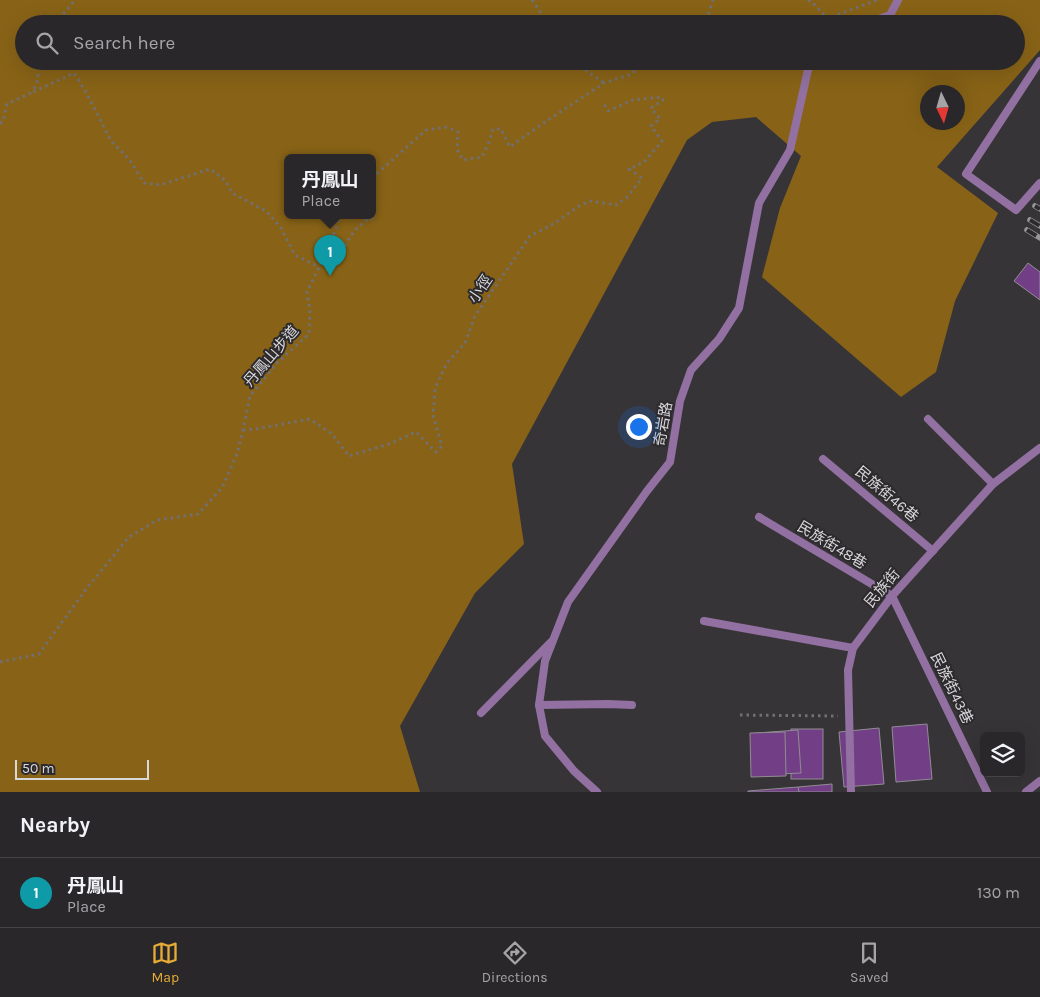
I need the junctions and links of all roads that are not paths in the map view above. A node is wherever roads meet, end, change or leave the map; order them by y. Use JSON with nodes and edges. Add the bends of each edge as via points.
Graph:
{"nodes":[{"id":1,"x":898,"y":0,"type":"edge"},
{"id":2,"x":888,"y":15,"type":"edge"},
{"id":3,"x":1040,"y":61,"type":"edge"},
{"id":4,"x":808,"y":70,"type":"edge"},
{"id":5,"x":1040,"y":183,"type":"edge"},
{"id":6,"x":928,"y":419,"type":"dead end"},
{"id":7,"x":1040,"y":448,"type":"edge"},
{"id":8,"x":823,"y":458,"type":"dead end"},
{"id":9,"x":993,"y":484,"type":"junction"},
{"id":10,"x":758,"y":517,"type":"dead end"},
{"id":11,"x":933,"y":551,"type":"junction"},
{"id":12,"x":892,"y":596,"type":"junction"},
{"id":13,"x":704,"y":621,"type":"dead end"},
{"id":14,"x":554,"y":639,"type":"junction"},
{"id":15,"x":853,"y":648,"type":"junction"},
{"id":16,"x":539,"y":705,"type":"junction"},
{"id":17,"x":632,"y":705,"type":"dead end"},
{"id":18,"x":481,"y":713,"type":"dead end"},
{"id":19,"x":1040,"y":781,"type":"edge"},
{"id":20,"x":597,"y":792,"type":"edge"},
{"id":21,"x":852,"y":792,"type":"edge"},
{"id":22,"x":987,"y":792,"type":"edge"},
{"id":23,"x":1026,"y":792,"type":"edge"}],
"edges":[{"from":1,"to":2,"type":"lane"},
{"from":3,"to":5,"type":"lane","via":[[966,174],[1016,210]]},
{"from":4,"to":14,"type":"lane","name":"奇岩路","via":[[790,150],[759,203],[739,308],[719,339],[691,370],[680,401],[670,462],[568,602]]},
{"from":6,"to":9,"type":"lane"},
{"from":7,"to":9,"type":"lane","name":"民族街"},
{"from":8,"to":11,"type":"lane","name":"民族街46巷"},
{"from":9,"to":11,"type":"lane","name":"民族街"},
{"from":10,"to":12,"type":"lane","name":"民族街48巷"},
{"from":11,"to":12,"type":"lane","name":"民族街"},
{"from":12,"to":15,"type":"lane","name":"民族街"},
{"from":12,"to":22,"type":"lane","name":"民族街43巷"},
{"from":13,"to":15,"type":"lane"},
{"from":14,"to":16,"type":"lane","name":"奇岩路","via":[[545,661]]},
{"from":14,"to":18,"type":"lane"},
{"from":15,"to":21,"type":"lane","name":"民族街","via":[[848,670]]},
{"from":16,"to":17,"type":"lane"},
{"from":16,"to":20,"type":"lane","name":"奇岩路","via":[[546,736],[574,771]]},
{"from":19,"to":23,"type":"lane"}]}
